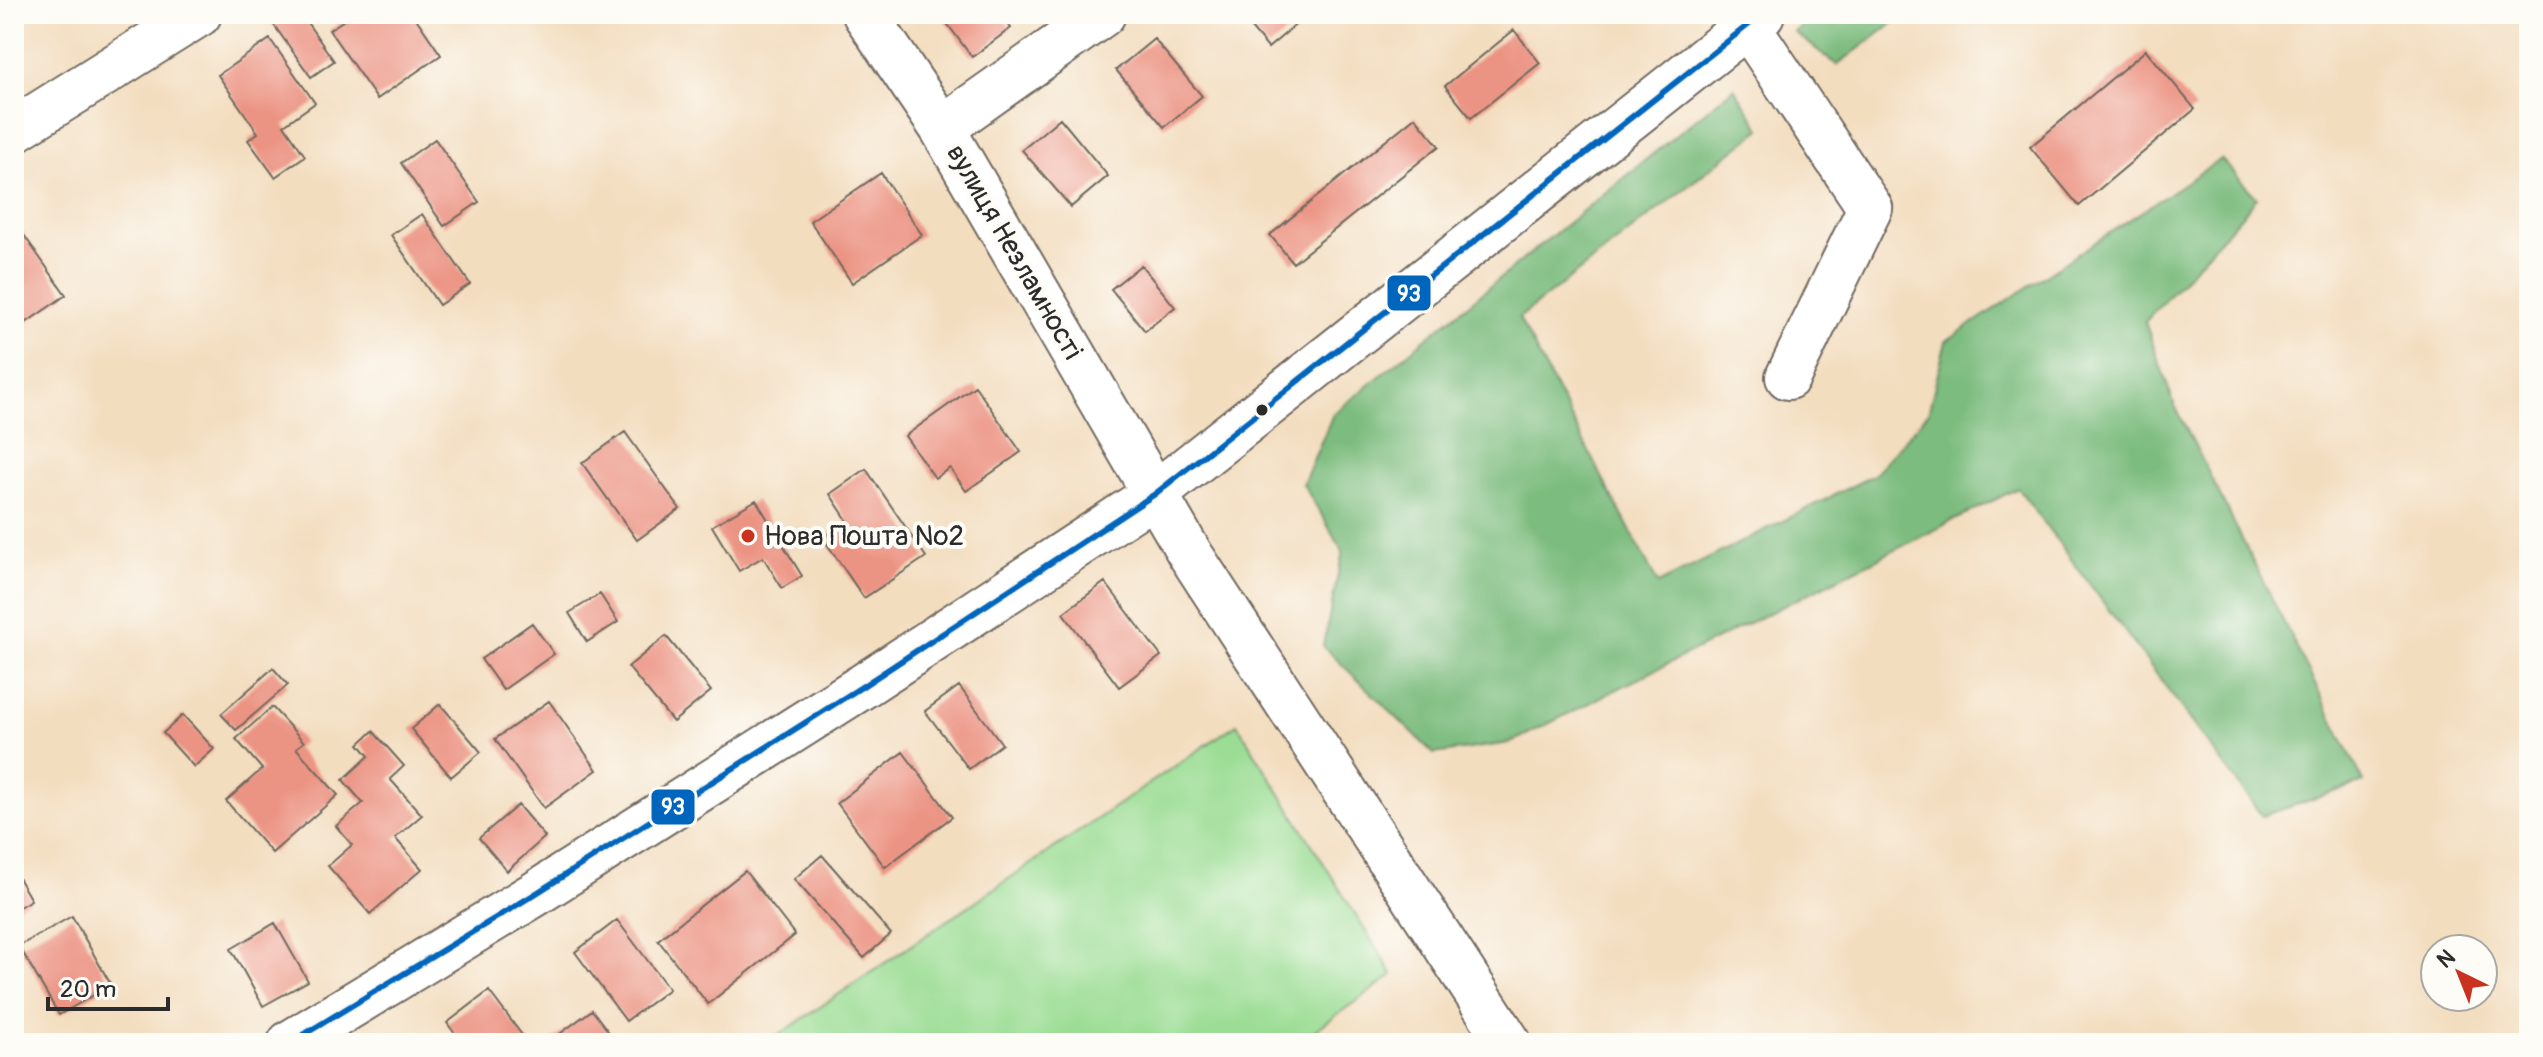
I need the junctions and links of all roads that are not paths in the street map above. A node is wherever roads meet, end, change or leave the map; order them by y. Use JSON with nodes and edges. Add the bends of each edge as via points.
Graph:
{"nodes":[{"id":1,"x":199,"y":14,"type":"edge"},
{"id":2,"x":865,"y":14,"type":"edge"},
{"id":3,"x":1103,"y":14,"type":"edge"},
{"id":4,"x":1755,"y":20,"type":"edge"},
{"id":5,"x":942,"y":128,"type":"junction"},
{"id":6,"x":14,"y":130,"type":"edge"},
{"id":7,"x":1788,"y":377,"type":"dead end"},
{"id":8,"x":1155,"y":494,"type":"junction"},
{"id":9,"x":290,"y":1043,"type":"edge"},
{"id":10,"x":1509,"y":1043,"type":"edge"}],
"edges":[{"from":1,"to":6,"type":"street"},
{"from":2,"to":5,"type":"street","name":"вулиця Незламності"},
{"from":3,"to":5,"type":"street"},
{"from":4,"to":7,"type":"street","via":[[1870,208]]},
{"from":4,"to":8,"type":"street"},
{"from":5,"to":8,"type":"street","name":"вулиця Незламності"},
{"from":8,"to":9,"type":"street","via":[[863,686]]},
{"from":8,"to":10,"type":"street","name":"вулиця Незламності"}]}
